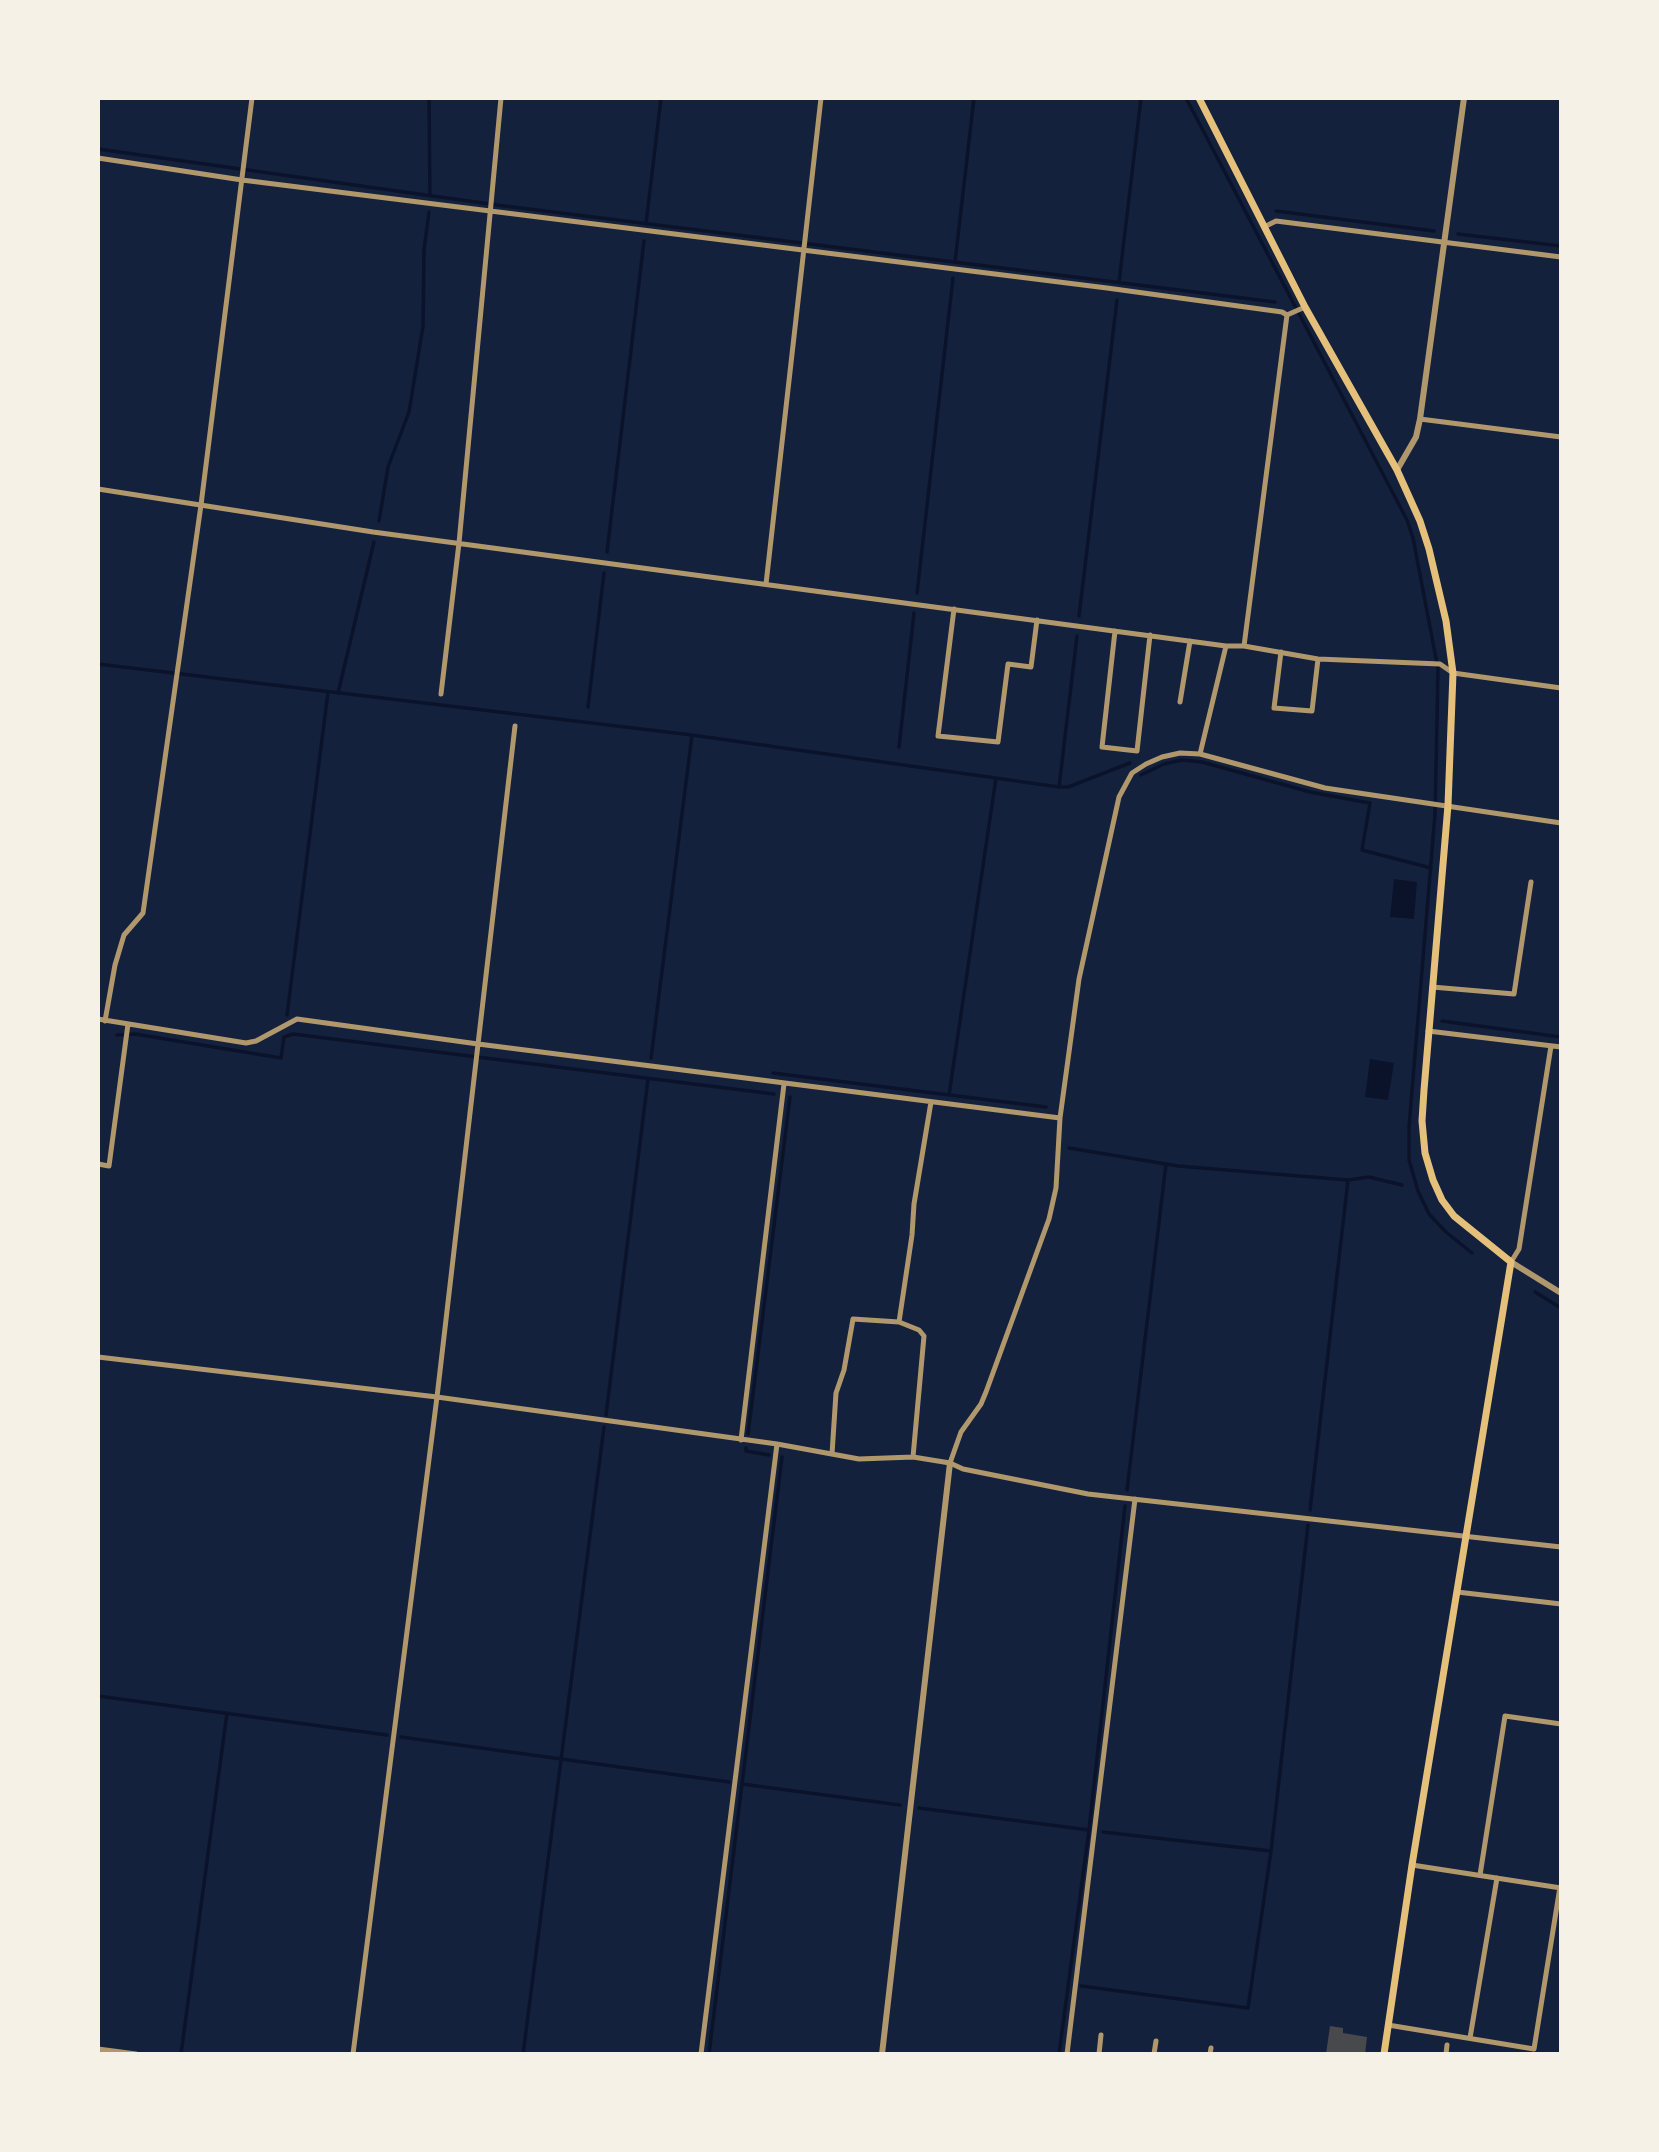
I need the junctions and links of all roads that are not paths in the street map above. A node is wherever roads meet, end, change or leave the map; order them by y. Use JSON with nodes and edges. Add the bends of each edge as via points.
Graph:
{"nodes":[{"id":1,"x":252,"y":98,"type":"edge"},
{"id":2,"x":501,"y":98,"type":"edge"},
{"id":3,"x":821,"y":98,"type":"edge"},
{"id":4,"x":1199,"y":98,"type":"edge"},
{"id":5,"x":1464,"y":98,"type":"edge"},
{"id":6,"x":98,"y":158,"type":"edge"},
{"id":7,"x":242,"y":180,"type":"junction"},
{"id":8,"x":491,"y":212,"type":"junction"},
{"id":9,"x":1264,"y":227,"type":"junction"},
{"id":10,"x":1443,"y":242,"type":"junction"},
{"id":11,"x":803,"y":251,"type":"junction"},
{"id":12,"x":1561,"y":257,"type":"edge"},
{"id":13,"x":1305,"y":307,"type":"junction"},
{"id":14,"x":1287,"y":315,"type":"junction"},
{"id":15,"x":1420,"y":419,"type":"junction"},
{"id":16,"x":1561,"y":437,"type":"edge"},
{"id":17,"x":1397,"y":470,"type":"junction"},
{"id":18,"x":98,"y":489,"type":"edge"},
{"id":19,"x":201,"y":505,"type":"junction"},
{"id":20,"x":459,"y":543,"type":"junction"},
{"id":21,"x":766,"y":584,"type":"junction"},
{"id":22,"x":954,"y":609,"type":"junction"},
{"id":23,"x":1037,"y":620,"type":"junction"},
{"id":24,"x":1115,"y":631,"type":"junction"},
{"id":25,"x":1150,"y":635,"type":"junction"},
{"id":26,"x":1189,"y":640,"type":"junction"},
{"id":27,"x":1226,"y":646,"type":"junction"},
{"id":28,"x":1244,"y":646,"type":"junction"},
{"id":29,"x":1281,"y":652,"type":"junction"},
{"id":30,"x":1318,"y":659,"type":"junction"},
{"id":31,"x":1453,"y":673,"type":"junction"},
{"id":32,"x":1561,"y":688,"type":"edge"},
{"id":33,"x":441,"y":694,"type":"dead end"},
{"id":34,"x":1180,"y":702,"type":"dead end"},
{"id":35,"x":515,"y":726,"type":"dead end"},
{"id":36,"x":1200,"y":754,"type":"junction"},
{"id":37,"x":1448,"y":805,"type":"junction"},
{"id":38,"x":1561,"y":823,"type":"edge"},
{"id":39,"x":1531,"y":883,"type":"dead end"},
{"id":40,"x":1432,"y":987,"type":"junction"},
{"id":41,"x":101,"y":1020,"type":"edge"},
{"id":42,"x":128,"y":1024,"type":"junction"},
{"id":43,"x":1428,"y":1031,"type":"junction"},
{"id":44,"x":478,"y":1044,"type":"junction"},
{"id":45,"x":1550,"y":1046,"type":"junction"},
{"id":46,"x":1561,"y":1047,"type":"edge"},
{"id":47,"x":784,"y":1083,"type":"junction"},
{"id":48,"x":931,"y":1102,"type":"junction"},
{"id":49,"x":1060,"y":1118,"type":"junction"},
{"id":50,"x":98,"y":1164,"type":"edge"},
{"id":51,"x":1511,"y":1262,"type":"junction"},
{"id":52,"x":1561,"y":1293,"type":"edge"},
{"id":53,"x":899,"y":1322,"type":"junction"},
{"id":54,"x":98,"y":1357,"type":"edge"},
{"id":55,"x":437,"y":1397,"type":"junction"},
{"id":56,"x":741,"y":1440,"type":"junction"},
{"id":57,"x":777,"y":1444,"type":"junction"},
{"id":58,"x":832,"y":1454,"type":"junction"},
{"id":59,"x":913,"y":1457,"type":"junction"},
{"id":60,"x":950,"y":1463,"type":"junction"},
{"id":61,"x":1135,"y":1499,"type":"junction"},
{"id":62,"x":1466,"y":1536,"type":"junction"},
{"id":63,"x":1561,"y":1547,"type":"edge"},
{"id":64,"x":1457,"y":1592,"type":"junction"},
{"id":65,"x":1561,"y":1604,"type":"edge"},
{"id":66,"x":1561,"y":1724,"type":"edge"},
{"id":67,"x":1412,"y":1865,"type":"junction"},
{"id":68,"x":1480,"y":1875,"type":"junction"},
{"id":69,"x":1497,"y":1878,"type":"junction"},
{"id":70,"x":1560,"y":1887,"type":"edge"},
{"id":71,"x":1388,"y":2025,"type":"junction"},
{"id":72,"x":1101,"y":2035,"type":"dead end"},
{"id":73,"x":1470,"y":2038,"type":"junction"},
{"id":74,"x":1156,"y":2041,"type":"dead end"},
{"id":75,"x":1447,"y":2045,"type":"dead end"},
{"id":76,"x":98,"y":2049,"type":"edge"},
{"id":77,"x":136,"y":2054,"type":"edge"},
{"id":78,"x":353,"y":2054,"type":"edge"},
{"id":79,"x":701,"y":2054,"type":"edge"},
{"id":80,"x":882,"y":2054,"type":"edge"},
{"id":81,"x":1067,"y":2054,"type":"edge"},
{"id":82,"x":1099,"y":2054,"type":"edge"},
{"id":83,"x":1154,"y":2054,"type":"edge"},
{"id":84,"x":1384,"y":2054,"type":"edge"},
{"id":85,"x":1446,"y":2054,"type":"edge"}],
"edges":[{"from":1,"to":7,"type":"street"},
{"from":2,"to":8,"type":"street"},
{"from":3,"to":11,"type":"street"},
{"from":4,"to":9,"type":"main road"},
{"from":5,"to":10,"type":"street"},
{"from":6,"to":7,"type":"street"},
{"from":7,"to":8,"type":"street"},
{"from":7,"to":19,"type":"street"},
{"from":8,"to":11,"type":"street"},
{"from":8,"to":20,"type":"street"},
{"from":9,"to":10,"type":"street","via":[[1276,221]]},
{"from":9,"to":13,"type":"main road"},
{"from":10,"to":12,"type":"street"},
{"from":10,"to":15,"type":"street"},
{"from":11,"to":14,"type":"street"},
{"from":11,"to":21,"type":"street"},
{"from":13,"to":14,"type":"street"},
{"from":13,"to":17,"type":"main road"},
{"from":14,"to":28,"type":"street"},
{"from":15,"to":16,"type":"street"},
{"from":15,"to":17,"type":"street","via":[[1416,437]]},
{"from":17,"to":31,"type":"main road","via":[[1429,549]]},
{"from":18,"to":19,"type":"street"},
{"from":19,"to":20,"type":"street"},
{"from":19,"to":41,"type":"street","via":[[143,913],[124,935]]},
{"from":20,"to":21,"type":"street"},
{"from":20,"to":33,"type":"street"},
{"from":21,"to":22,"type":"street"},
{"from":22,"to":23,"type":"street"},
{"from":22,"to":23,"type":"street","via":[[939,736],[998,742],[1008,664],[1031,667]]},
{"from":23,"to":24,"type":"street"},
{"from":24,"to":25,"type":"street"},
{"from":24,"to":25,"type":"street","via":[[1102,747],[1137,751]]},
{"from":25,"to":26,"type":"street"},
{"from":26,"to":27,"type":"street"},
{"from":26,"to":34,"type":"street"},
{"from":27,"to":28,"type":"street"},
{"from":27,"to":36,"type":"street"},
{"from":28,"to":29,"type":"street"},
{"from":29,"to":30,"type":"street"},
{"from":29,"to":30,"type":"street","via":[[1274,708],[1312,710]]},
{"from":30,"to":31,"type":"street","via":[[1440,664]]},
{"from":31,"to":32,"type":"street"},
{"from":31,"to":37,"type":"main road"},
{"from":35,"to":44,"type":"street"},
{"from":36,"to":37,"type":"street","via":[[1325,788]]},
{"from":36,"to":49,"type":"street","via":[[1180,753],[1146,764],[1132,773],[1122,789],[1079,979]]},
{"from":37,"to":38,"type":"street"},
{"from":37,"to":40,"type":"main road"},
{"from":39,"to":40,"type":"street","via":[[1514,994]]},
{"from":40,"to":43,"type":"main road"},
{"from":41,"to":42,"type":"street"},
{"from":42,"to":44,"type":"street","via":[[246,1043],[297,1019]]},
{"from":42,"to":50,"type":"street","via":[[109,1166]]},
{"from":43,"to":45,"type":"street"},
{"from":43,"to":51,"type":"main road","via":[[1422,1121],[1433,1180],[1454,1216]]},
{"from":44,"to":47,"type":"street"},
{"from":44,"to":55,"type":"street"},
{"from":45,"to":46,"type":"street"},
{"from":45,"to":51,"type":"street","via":[[1519,1249]]},
{"from":47,"to":48,"type":"street"},
{"from":47,"to":56,"type":"street"},
{"from":48,"to":49,"type":"street"},
{"from":48,"to":53,"type":"street"},
{"from":49,"to":60,"type":"street","via":[[1056,1188],[1046,1229],[986,1392],[957,1440]]},
{"from":51,"to":52,"type":"street"},
{"from":51,"to":62,"type":"main road"},
{"from":53,"to":58,"type":"street","via":[[853,1319],[836,1393]]},
{"from":53,"to":59,"type":"street","via":[[923,1336]]},
{"from":54,"to":55,"type":"street"},
{"from":55,"to":56,"type":"street"},
{"from":55,"to":78,"type":"street"},
{"from":56,"to":57,"type":"street"},
{"from":57,"to":58,"type":"street"},
{"from":57,"to":79,"type":"street"},
{"from":58,"to":59,"type":"street","via":[[859,1459]]},
{"from":59,"to":60,"type":"street"},
{"from":60,"to":61,"type":"street","via":[[1063,1489]]},
{"from":60,"to":80,"type":"street"},
{"from":61,"to":62,"type":"street"},
{"from":61,"to":81,"type":"street"},
{"from":62,"to":63,"type":"street"},
{"from":62,"to":64,"type":"main road"},
{"from":64,"to":65,"type":"street"},
{"from":64,"to":67,"type":"main road"},
{"from":66,"to":68,"type":"street","via":[[1505,1716]]},
{"from":67,"to":68,"type":"street"},
{"from":67,"to":71,"type":"main road"},
{"from":68,"to":69,"type":"street"},
{"from":69,"to":70,"type":"street"},
{"from":69,"to":73,"type":"street"},
{"from":70,"to":73,"type":"street","via":[[1534,2049]]},
{"from":71,"to":73,"type":"street"},
{"from":71,"to":84,"type":"main road"},
{"from":72,"to":82,"type":"street"},
{"from":74,"to":83,"type":"street"},
{"from":75,"to":85,"type":"street"},
{"from":76,"to":77,"type":"street"}]}
